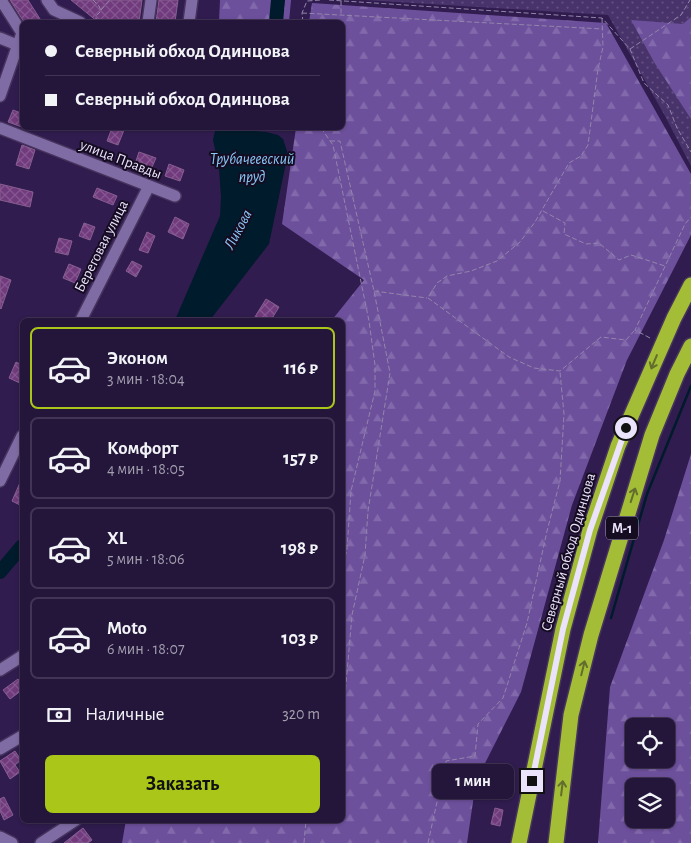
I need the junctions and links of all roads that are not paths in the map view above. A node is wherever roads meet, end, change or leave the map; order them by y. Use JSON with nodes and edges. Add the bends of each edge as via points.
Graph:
{"nodes":[{"id":1,"x":0,"y":0,"type":"edge"},
{"id":2,"x":47,"y":0,"type":"edge"},
{"id":3,"x":151,"y":0,"type":"edge"},
{"id":4,"x":192,"y":0,"type":"edge"},
{"id":5,"x":76,"y":20,"type":"edge"},
{"id":6,"x":148,"y":20,"type":"edge"},
{"id":7,"x":189,"y":20,"type":"edge"},
{"id":8,"x":20,"y":30,"type":"edge"},
{"id":9,"x":0,"y":38,"type":"edge"},
{"id":10,"x":20,"y":47,"type":"edge"},
{"id":11,"x":0,"y":96,"type":"edge"},
{"id":12,"x":0,"y":128,"type":"edge"},
{"id":13,"x":149,"y":186,"type":"junction"},
{"id":14,"x":174,"y":196,"type":"dead end"},
{"id":15,"x":691,"y":285,"type":"edge"},
{"id":16,"x":82,"y":318,"type":"edge"},
{"id":17,"x":691,"y":346,"type":"edge"},
{"id":18,"x":20,"y":440,"type":"edge"},
{"id":19,"x":0,"y":481,"type":"edge"},
{"id":20,"x":20,"y":657,"type":"edge"},
{"id":21,"x":0,"y":670,"type":"edge"},
{"id":22,"x":20,"y":737,"type":"edge"},
{"id":23,"x":0,"y":749,"type":"edge"},
{"id":24,"x":71,"y":823,"type":"edge"},
{"id":25,"x":0,"y":837,"type":"edge"},
{"id":26,"x":557,"y":841,"type":"edge"},
{"id":27,"x":12,"y":843,"type":"edge"},
{"id":28,"x":41,"y":843,"type":"edge"},
{"id":29,"x":519,"y":843,"type":"edge"}],
"edges":[{"from":1,"to":8,"type":"street"},
{"from":2,"to":5,"type":"street","via":[[54,10]]},
{"from":3,"to":6,"type":"street"},
{"from":4,"to":7,"type":"street"},
{"from":9,"to":10,"type":"street"},
{"from":10,"to":11,"type":"street"},
{"from":12,"to":13,"type":"street","name":"улица Правды"},
{"from":13,"to":14,"type":"street","name":"улица Правды"},
{"from":13,"to":16,"type":"street","name":"Береговая улица"},
{"from":15,"to":29,"type":"highway","name":"Северный обход Одинцова","number":"М-1","one_way":true,"via":[[618,446],[590,530],[563,629]]},
{"from":26,"to":17,"type":"highway","number":"М-1","one_way":true,"via":[[571,715],[591,635],[652,435]]},
{"from":18,"to":19,"type":"street"},
{"from":20,"to":21,"type":"street"},
{"from":22,"to":23,"type":"street"},
{"from":24,"to":28,"type":"street"},
{"from":25,"to":27,"type":"street"}]}
